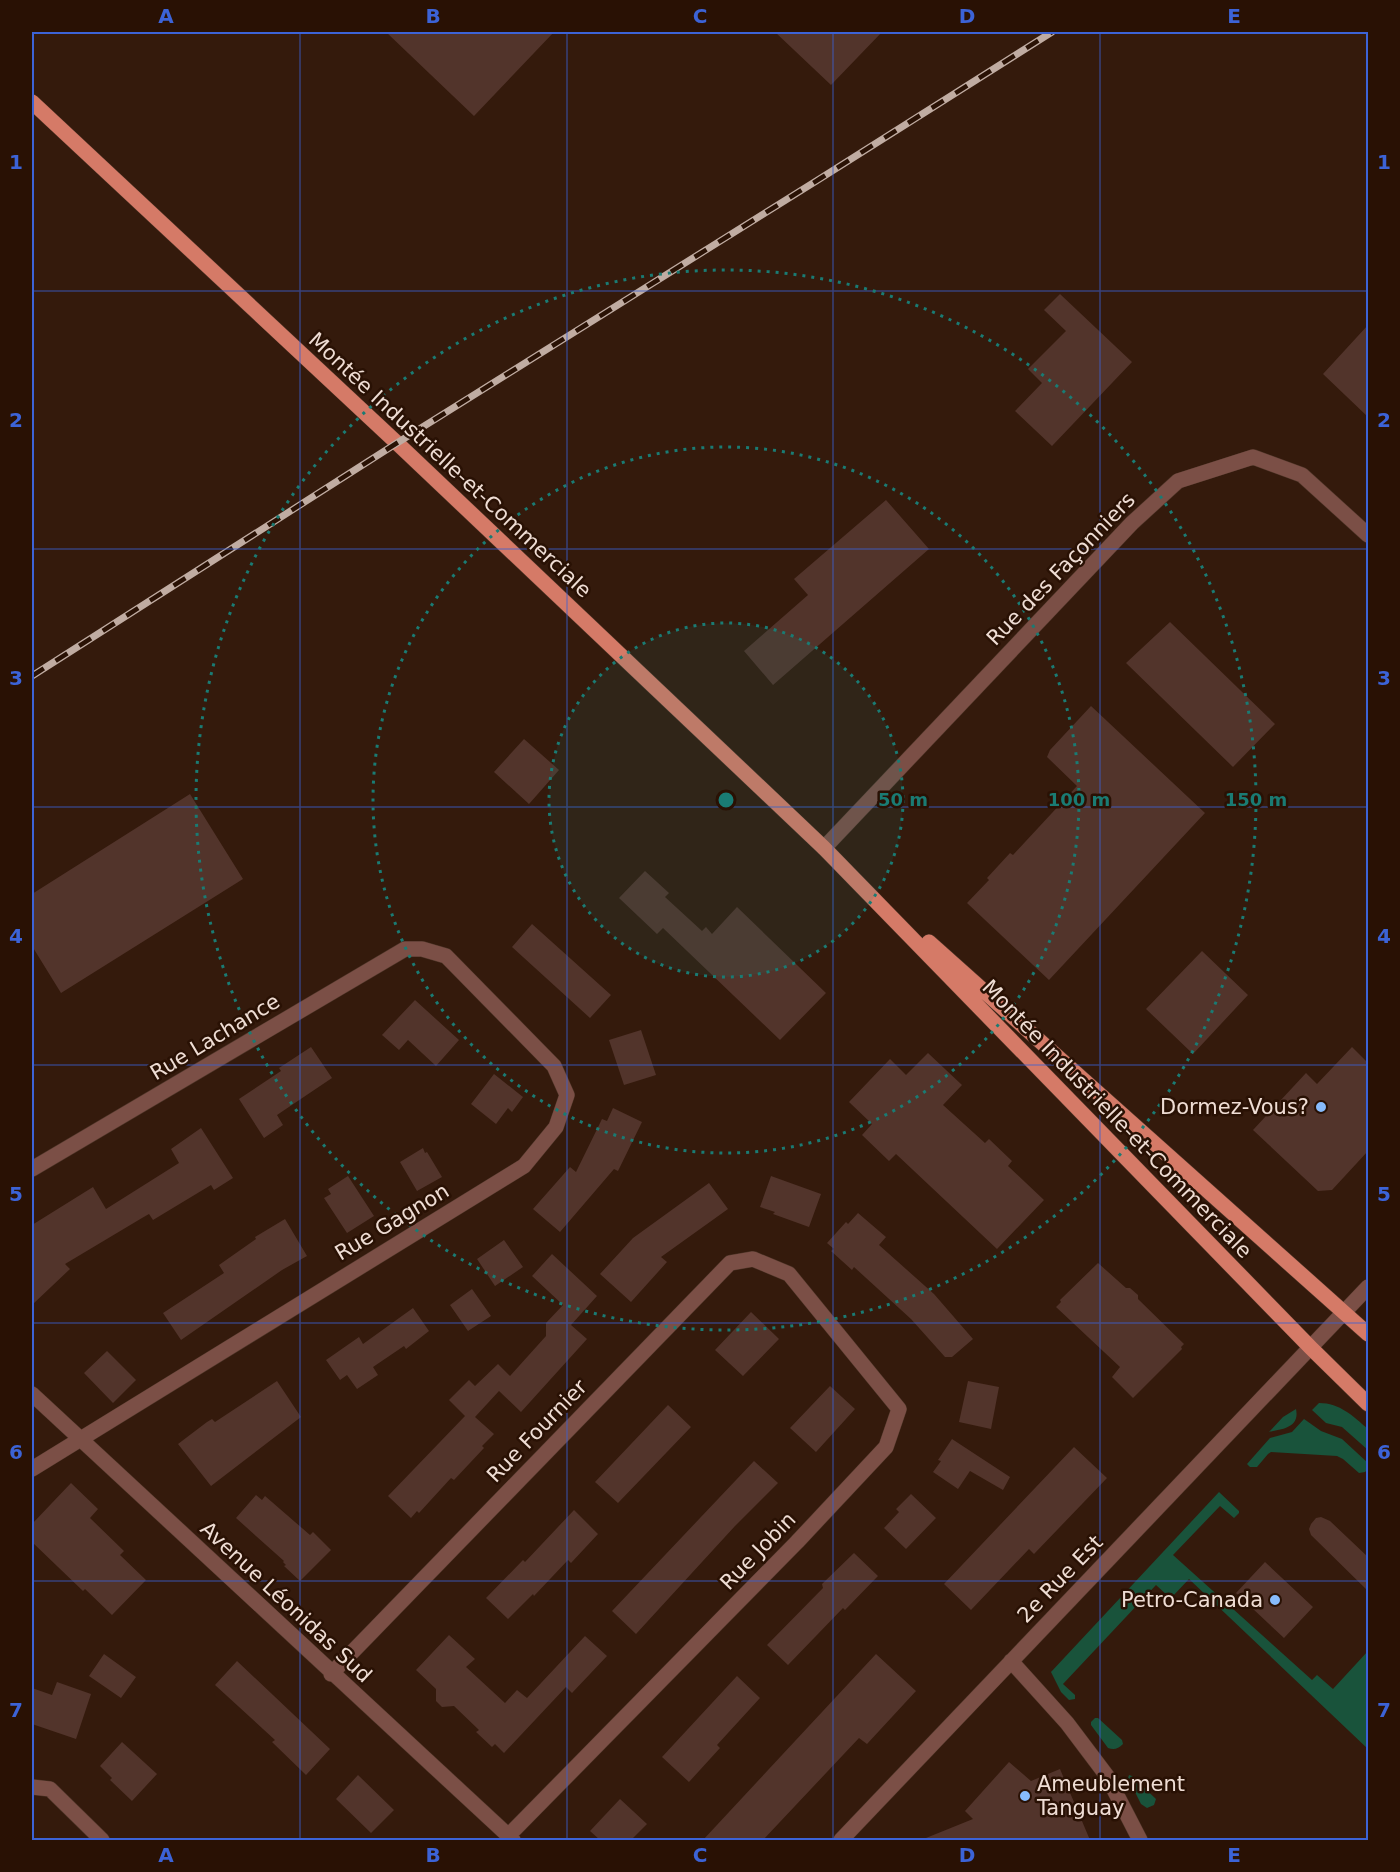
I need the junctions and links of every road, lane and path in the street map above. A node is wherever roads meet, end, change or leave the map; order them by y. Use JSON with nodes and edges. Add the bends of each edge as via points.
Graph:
{"nodes":[{"id":1,"x":32,"y":102,"type":"edge"},
{"id":2,"x":1368,"y":536,"type":"edge"},
{"id":3,"x":824,"y":848,"type":"junction"},
{"id":4,"x":836,"y":861,"type":"junction"},
{"id":5,"x":422,"y":949,"type":"joint"},
{"id":6,"x":32,"y":1169,"type":"edge"},
{"id":7,"x":789,"y":1274,"type":"joint"},
{"id":8,"x":1368,"y":1287,"type":"edge"},
{"id":9,"x":1346,"y":1312,"type":"junction"},
{"id":10,"x":1368,"y":1334,"type":"edge"},
{"id":11,"x":1311,"y":1348,"type":"junction"},
{"id":12,"x":32,"y":1394,"type":"edge"},
{"id":13,"x":1368,"y":1404,"type":"edge"},
{"id":14,"x":80,"y":1438,"type":"junction"},
{"id":15,"x":32,"y":1469,"type":"edge"},
{"id":16,"x":1011,"y":1661,"type":"junction"},
{"id":17,"x":331,"y":1674,"type":"junction"},
{"id":18,"x":32,"y":1787,"type":"edge"},
{"id":19,"x":510,"y":1838,"type":"edge"},
{"id":20,"x":102,"y":1840,"type":"edge"},
{"id":21,"x":841,"y":1840,"type":"edge"},
{"id":22,"x":1140,"y":1840,"type":"edge"}],
"edges":[{"from":1,"to":3,"type":"main road","name":"Montée Industrielle-et-Commerciale"},
{"from":2,"to":3,"type":"street","name":"Rue des Façonniers","via":[[1302,475],[1253,457],[1178,481],[1132,523]]},
{"from":3,"to":4,"type":"main road","name":"Montée Industrielle-et-Commerciale"},
{"from":4,"to":9,"type":"main road","name":"Montée Industrielle-et-Commerciale"},
{"from":4,"to":11,"type":"main road","name":"Montée Industrielle-et-Commerciale"},
{"from":5,"to":6,"type":"street","name":"Rue Lachance","via":[[405,949]]},
{"from":5,"to":14,"type":"street","name":"Rue Gagnon","via":[[446,956],[554,1066],[567,1095],[556,1127],[524,1166]]},
{"from":7,"to":17,"type":"street","name":"Rue Fournier","via":[[753,1259],[730,1263]]},
{"from":7,"to":19,"type":"street","name":"Rue Jobin","via":[[899,1409],[886,1447]]},
{"from":8,"to":9,"type":"street"},
{"from":9,"to":10,"type":"main road","name":"Montée Industrielle-et-Commerciale"},
{"from":9,"to":11,"type":"street","name":"2e Rue Est"},
{"from":11,"to":13,"type":"main road","name":"Montée Industrielle-et-Commerciale"},
{"from":11,"to":16,"type":"street","name":"2e Rue Est"},
{"from":12,"to":14,"type":"street","name":"Avenue Léonidas Sud"},
{"from":14,"to":15,"type":"street","name":"Rue Gagnon"},
{"from":14,"to":17,"type":"street","name":"Avenue Léonidas Sud"},
{"from":16,"to":21,"type":"street","name":"2e Rue Est"},
{"from":16,"to":22,"type":"street","via":[[1107,1776]]},
{"from":17,"to":19,"type":"street","name":"Avenue Léonidas Sud"},
{"from":18,"to":20,"type":"street","via":[[50,1790]]}]}
